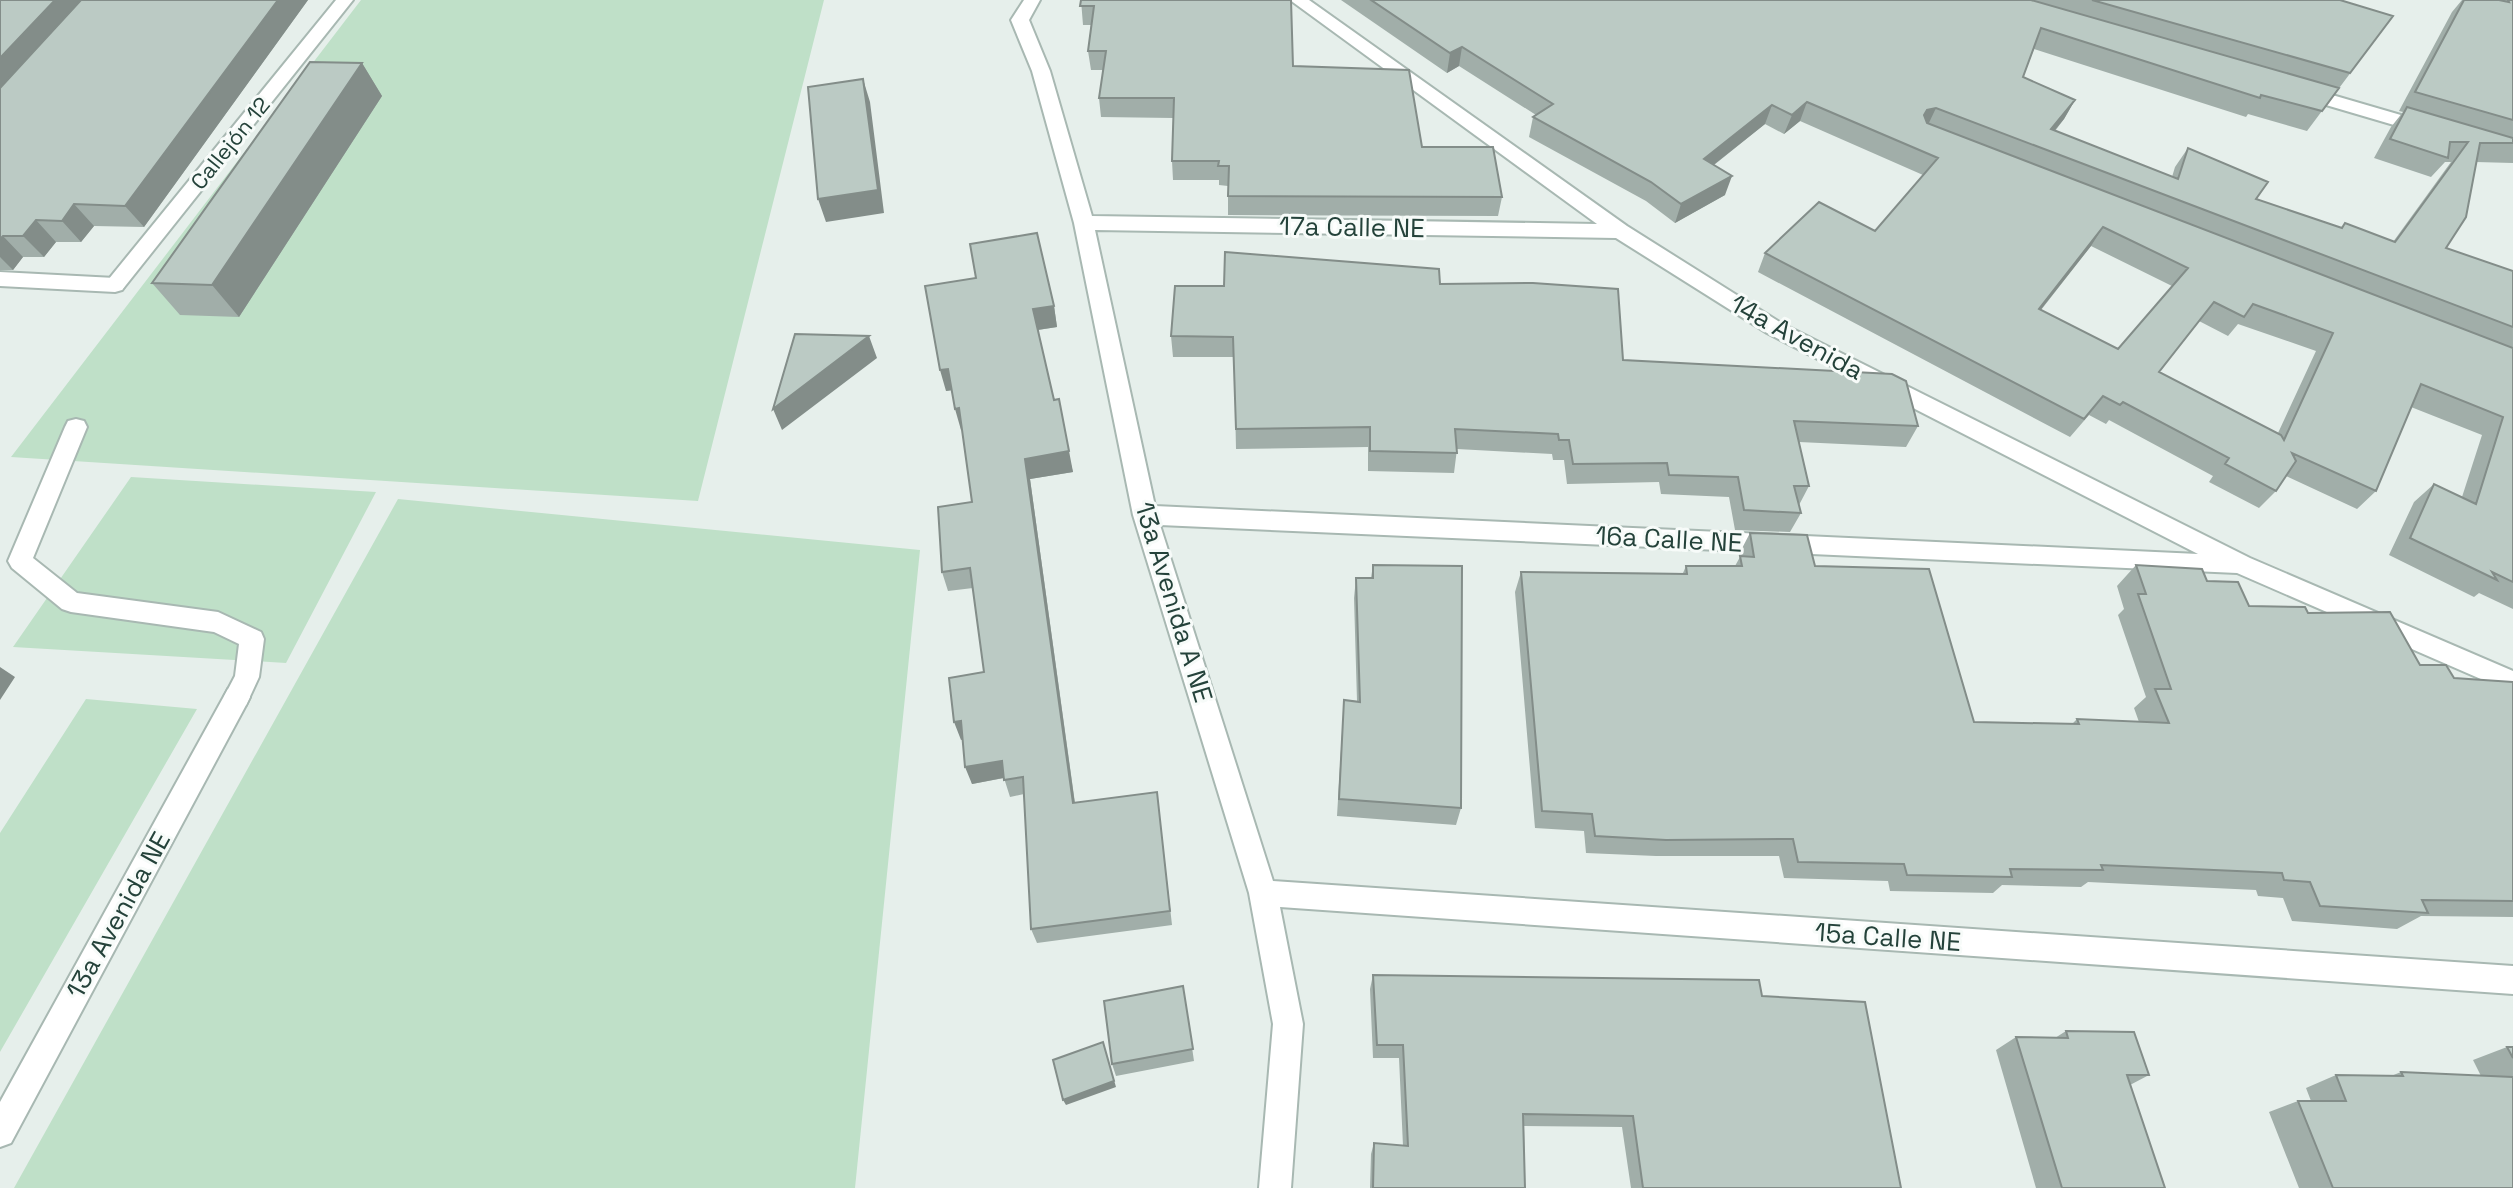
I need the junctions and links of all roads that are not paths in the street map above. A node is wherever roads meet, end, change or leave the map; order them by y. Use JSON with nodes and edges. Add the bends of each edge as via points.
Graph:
{"nodes":[{"id":1,"x":345,"y":0,"type":"edge"},
{"id":2,"x":1298,"y":0,"type":"edge"},
{"id":3,"x":1026,"y":10,"type":"edge"},
{"id":4,"x":2278,"y":85,"type":"edge"},
{"id":5,"x":2451,"y":136,"type":"edge"},
{"id":6,"x":1084,"y":223,"type":"junction"},
{"id":7,"x":1620,"y":231,"type":"junction"},
{"id":8,"x":0,"y":279,"type":"edge"},
{"id":9,"x":76,"y":427,"type":"dead end"},
{"id":10,"x":1145,"y":515,"type":"junction"},
{"id":11,"x":2242,"y":565,"type":"junction"},
{"id":12,"x":2513,"y":682,"type":"edge"},
{"id":13,"x":1263,"y":893,"type":"junction"},
{"id":14,"x":2513,"y":980,"type":"edge"},
{"id":15,"x":0,"y":1132,"type":"edge"},
{"id":16,"x":1275,"y":1188,"type":"edge"}],
"edges":[{"from":1,"to":8,"type":"street","name":"Callejón 12","via":[[115,285]]},
{"from":2,"to":7,"type":"street","name":"14a Avenida"},
{"from":3,"to":6,"type":"street","name":"13a Avenida A NE"},
{"from":4,"to":5,"type":"street"},
{"from":6,"to":7,"type":"street","name":"17a Calle NE"},
{"from":6,"to":10,"type":"street","name":"13a Avenida A NE"},
{"from":7,"to":11,"type":"street","name":"14a Avenida","via":[[1774,328]]},
{"from":9,"to":15,"type":"street","name":"13a Avenida NE","via":[[20,561],[71,602],[218,622],[252,639],[247,677],[237,697]]},
{"from":10,"to":11,"type":"street","name":"16a Calle NE"},
{"from":10,"to":13,"type":"street","name":"13a Avenida A NE"},
{"from":11,"to":12,"type":"street","name":"14a Avenida"},
{"from":13,"to":14,"type":"street","name":"15a Calle NE"},
{"from":13,"to":16,"type":"street","name":"13a Avenida A NE","via":[[1288,1024]]}]}
